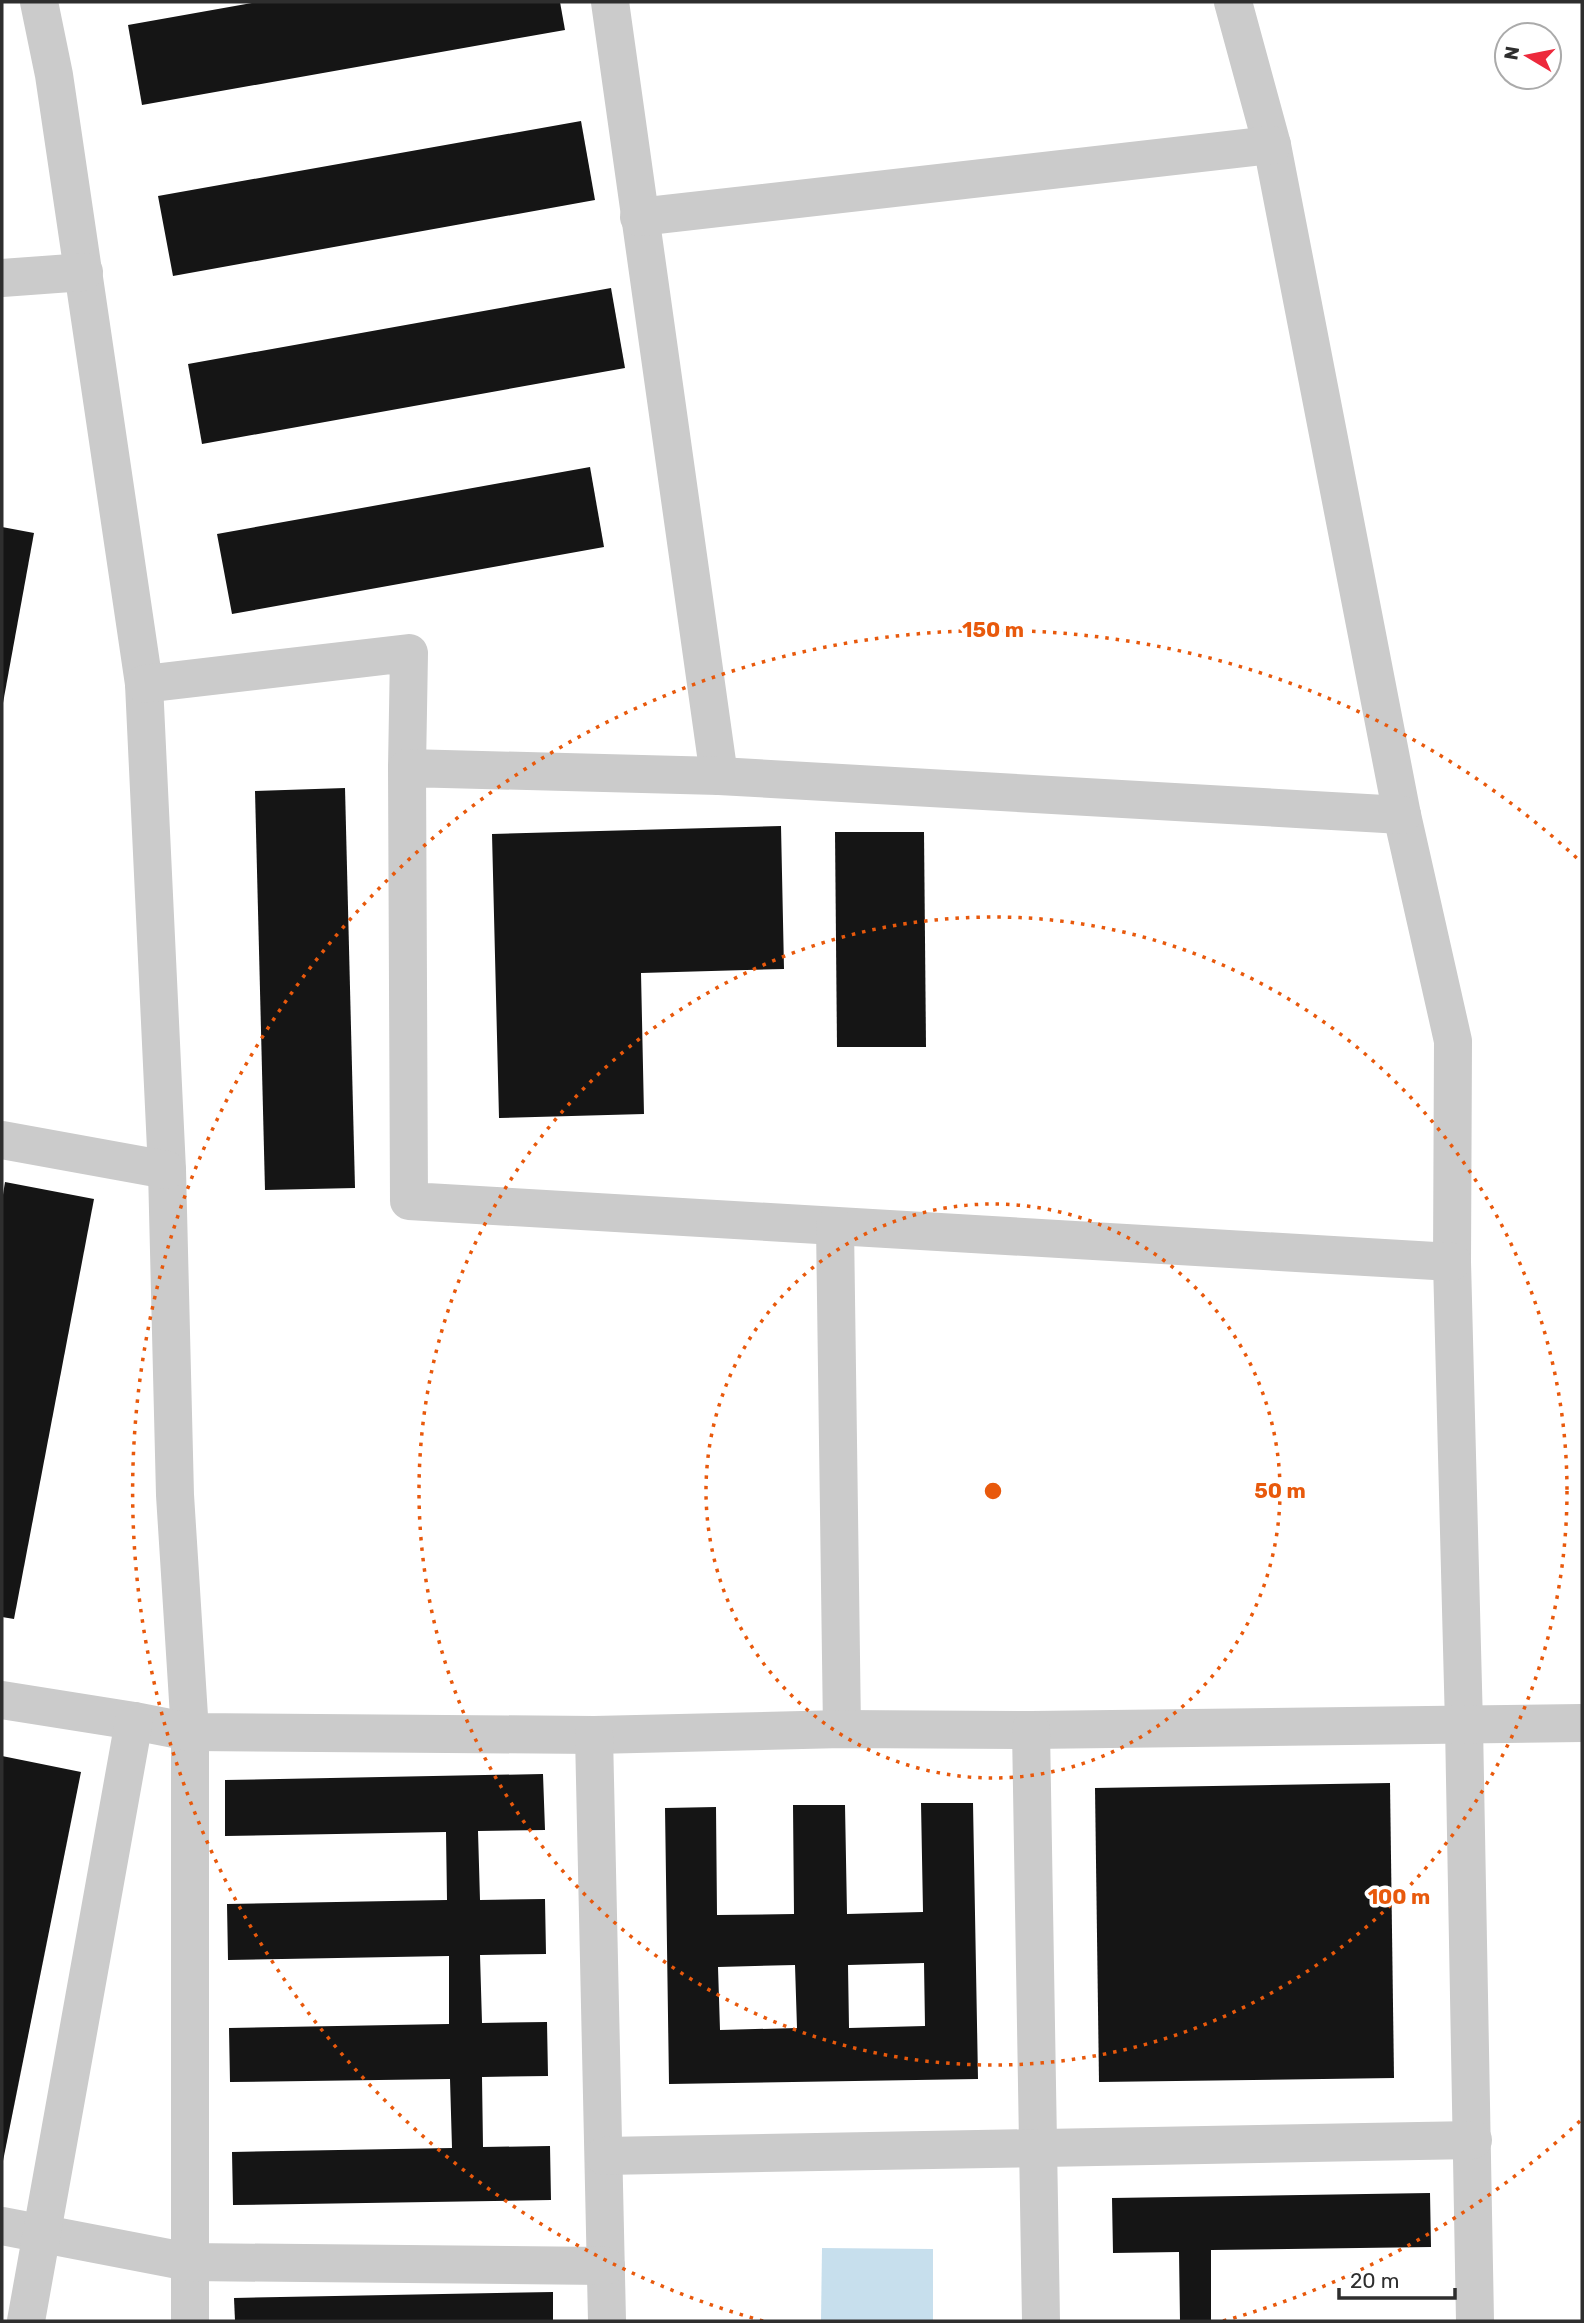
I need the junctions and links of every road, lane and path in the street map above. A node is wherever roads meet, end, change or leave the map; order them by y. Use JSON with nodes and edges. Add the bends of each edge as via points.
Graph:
{"nodes":[{"id":1,"x":39,"y":2,"type":"edge"},
{"id":2,"x":610,"y":2,"type":"edge"},
{"id":3,"x":1233,"y":2,"type":"edge"},
{"id":4,"x":1272,"y":145,"type":"junction"},
{"id":5,"x":639,"y":217,"type":"junction"},
{"id":6,"x":84,"y":272,"type":"junction"},
{"id":7,"x":2,"y":278,"type":"edge"},
{"id":8,"x":144,"y":684,"type":"junction"},
{"id":9,"x":407,"y":768,"type":"junction"},
{"id":10,"x":719,"y":776,"type":"junction"},
{"id":11,"x":1402,"y":815,"type":"junction"},
{"id":12,"x":2,"y":1140,"type":"edge"},
{"id":13,"x":167,"y":1170,"type":"junction"},
{"id":14,"x":835,"y":1226,"type":"junction"},
{"id":15,"x":1452,"y":1262,"type":"junction"},
{"id":16,"x":2,"y":1699,"type":"edge"},
{"id":17,"x":134,"y":1721,"type":"junction"},
{"id":18,"x":1582,"y":1723,"type":"edge"},
{"id":19,"x":1464,"y":1725,"type":"junction"},
{"id":20,"x":842,"y":1729,"type":"junction"},
{"id":21,"x":1031,"y":1730,"type":"junction"},
{"id":22,"x":190,"y":1732,"type":"junction"},
{"id":23,"x":594,"y":1735,"type":"junction"},
{"id":24,"x":1473,"y":2140,"type":"junction"},
{"id":25,"x":1039,"y":2148,"type":"junction"},
{"id":26,"x":604,"y":2156,"type":"junction"},
{"id":27,"x":2,"y":2226,"type":"edge"},
{"id":28,"x":43,"y":2234,"type":"junction"},
{"id":29,"x":189,"y":2262,"type":"junction"},
{"id":30,"x":606,"y":2266,"type":"junction"},
{"id":31,"x":26,"y":2321,"type":"edge"},
{"id":32,"x":190,"y":2321,"type":"edge"},
{"id":33,"x":607,"y":2321,"type":"edge"},
{"id":34,"x":1041,"y":2321,"type":"edge"},
{"id":35,"x":1475,"y":2321,"type":"edge"}],
"edges":[{"from":1,"to":6,"type":"lane"},
{"from":2,"to":5,"type":"lane"},
{"from":3,"to":4,"type":"lane"},
{"from":4,"to":5,"type":"lane"},
{"from":4,"to":11,"type":"lane"},
{"from":5,"to":10,"type":"lane"},
{"from":6,"to":7,"type":"lane"},
{"from":6,"to":8,"type":"lane"},
{"from":8,"to":9,"type":"lane","via":[[409,653]]},
{"from":8,"to":13,"type":"lane"},
{"from":9,"to":10,"type":"lane"},
{"from":9,"to":14,"type":"lane","via":[[409,1200]]},
{"from":10,"to":11,"type":"lane"},
{"from":11,"to":15,"type":"lane","via":[[1453,1041]]},
{"from":12,"to":13,"type":"lane"},
{"from":13,"to":22,"type":"lane","via":[[175,1495]]},
{"from":14,"to":15,"type":"lane"},
{"from":14,"to":20,"type":"lane"},
{"from":15,"to":19,"type":"lane"},
{"from":16,"to":17,"type":"lane"},
{"from":17,"to":22,"type":"lane"},
{"from":17,"to":28,"type":"lane"},
{"from":18,"to":19,"type":"lane"},
{"from":19,"to":21,"type":"lane"},
{"from":19,"to":24,"type":"lane"},
{"from":20,"to":21,"type":"lane"},
{"from":20,"to":23,"type":"lane"},
{"from":21,"to":25,"type":"lane"},
{"from":22,"to":23,"type":"lane"},
{"from":22,"to":29,"type":"lane"},
{"from":23,"to":26,"type":"lane"},
{"from":24,"to":25,"type":"lane"},
{"from":24,"to":35,"type":"lane"},
{"from":25,"to":26,"type":"lane"},
{"from":25,"to":34,"type":"lane"},
{"from":26,"to":30,"type":"lane"},
{"from":27,"to":28,"type":"lane"},
{"from":28,"to":29,"type":"lane"},
{"from":28,"to":31,"type":"lane"},
{"from":29,"to":30,"type":"lane"},
{"from":29,"to":32,"type":"lane"},
{"from":30,"to":33,"type":"lane"}]}
